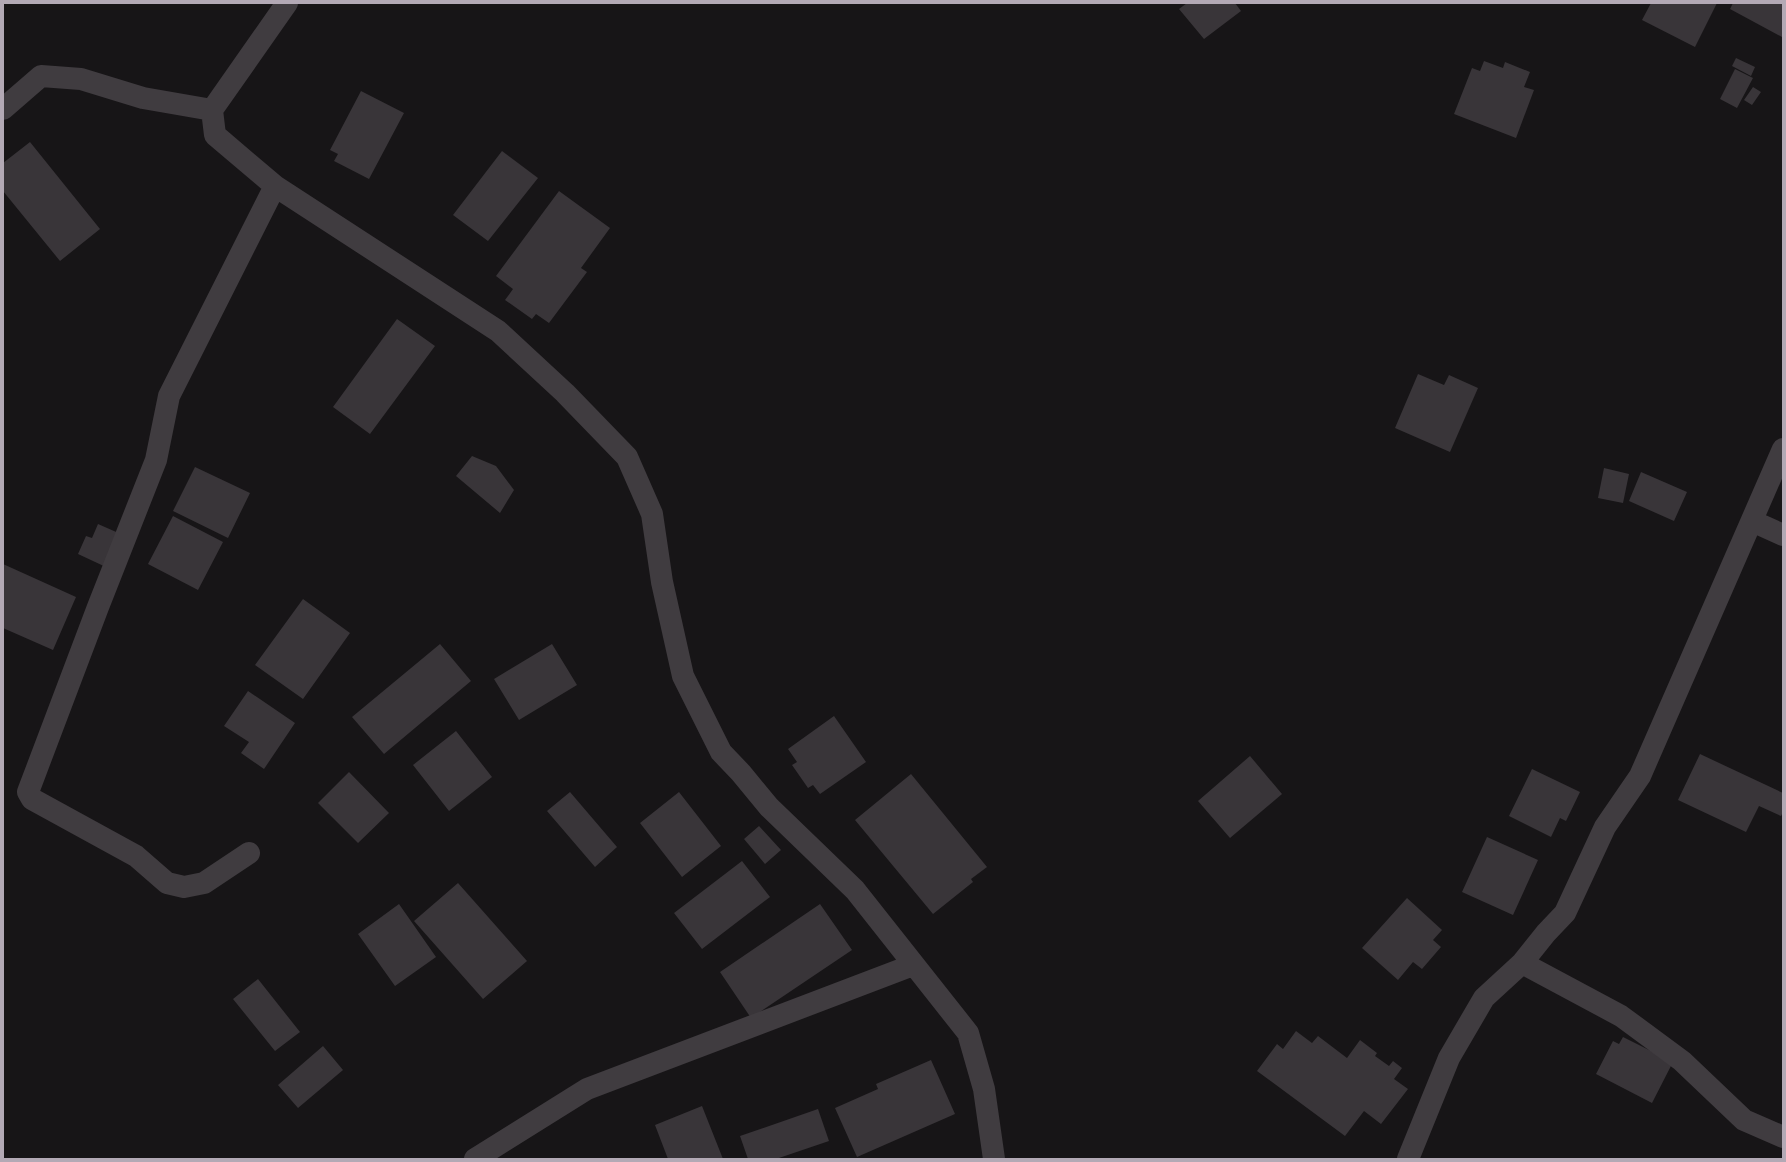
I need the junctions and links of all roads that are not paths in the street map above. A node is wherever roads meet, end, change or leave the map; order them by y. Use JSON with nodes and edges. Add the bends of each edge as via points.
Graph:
{"nodes":[{"id":1,"x":287,"y":3,"type":"edge"},
{"id":2,"x":3,"y":109,"type":"edge"},
{"id":3,"x":212,"y":110,"type":"junction"},
{"id":4,"x":275,"y":186,"type":"junction"},
{"id":5,"x":1783,"y":449,"type":"edge"},
{"id":6,"x":1752,"y":521,"type":"junction"},
{"id":7,"x":1783,"y":535,"type":"edge"},
{"id":8,"x":250,"y":853,"type":"dead end"},
{"id":9,"x":1522,"y":963,"type":"junction"},
{"id":10,"x":913,"y":965,"type":"junction"},
{"id":11,"x":1783,"y":1137,"type":"edge"},
{"id":12,"x":475,"y":1159,"type":"edge"},
{"id":13,"x":994,"y":1159,"type":"edge"},
{"id":14,"x":1408,"y":1159,"type":"edge"}],
"edges":[{"from":1,"to":3,"type":"street"},
{"from":2,"to":3,"type":"street","via":[[41,76],[81,79],[144,98]]},
{"from":3,"to":4,"type":"street","via":[[215,135]]},
{"from":4,"to":8,"type":"street","via":[[169,396],[156,460],[28,792],[32,799],[136,856],[167,883],[184,887],[204,884]]},
{"from":4,"to":10,"type":"street","via":[[498,331],[565,392],[627,457],[652,514],[662,582],[683,676],[721,752],[769,807],[855,890]]},
{"from":5,"to":6,"type":"street"},
{"from":6,"to":7,"type":"street"},
{"from":6,"to":9,"type":"street","via":[[1640,776],[1605,827],[1565,913]]},
{"from":9,"to":11,"type":"street","via":[[1621,1016],[1682,1062],[1744,1120]]},
{"from":9,"to":14,"type":"street","via":[[1484,998],[1476,1011],[1449,1058]]},
{"from":10,"to":12,"type":"street","via":[[587,1089]]},
{"from":10,"to":13,"type":"street","via":[[945,1001],[968,1033],[984,1089]]}]}
